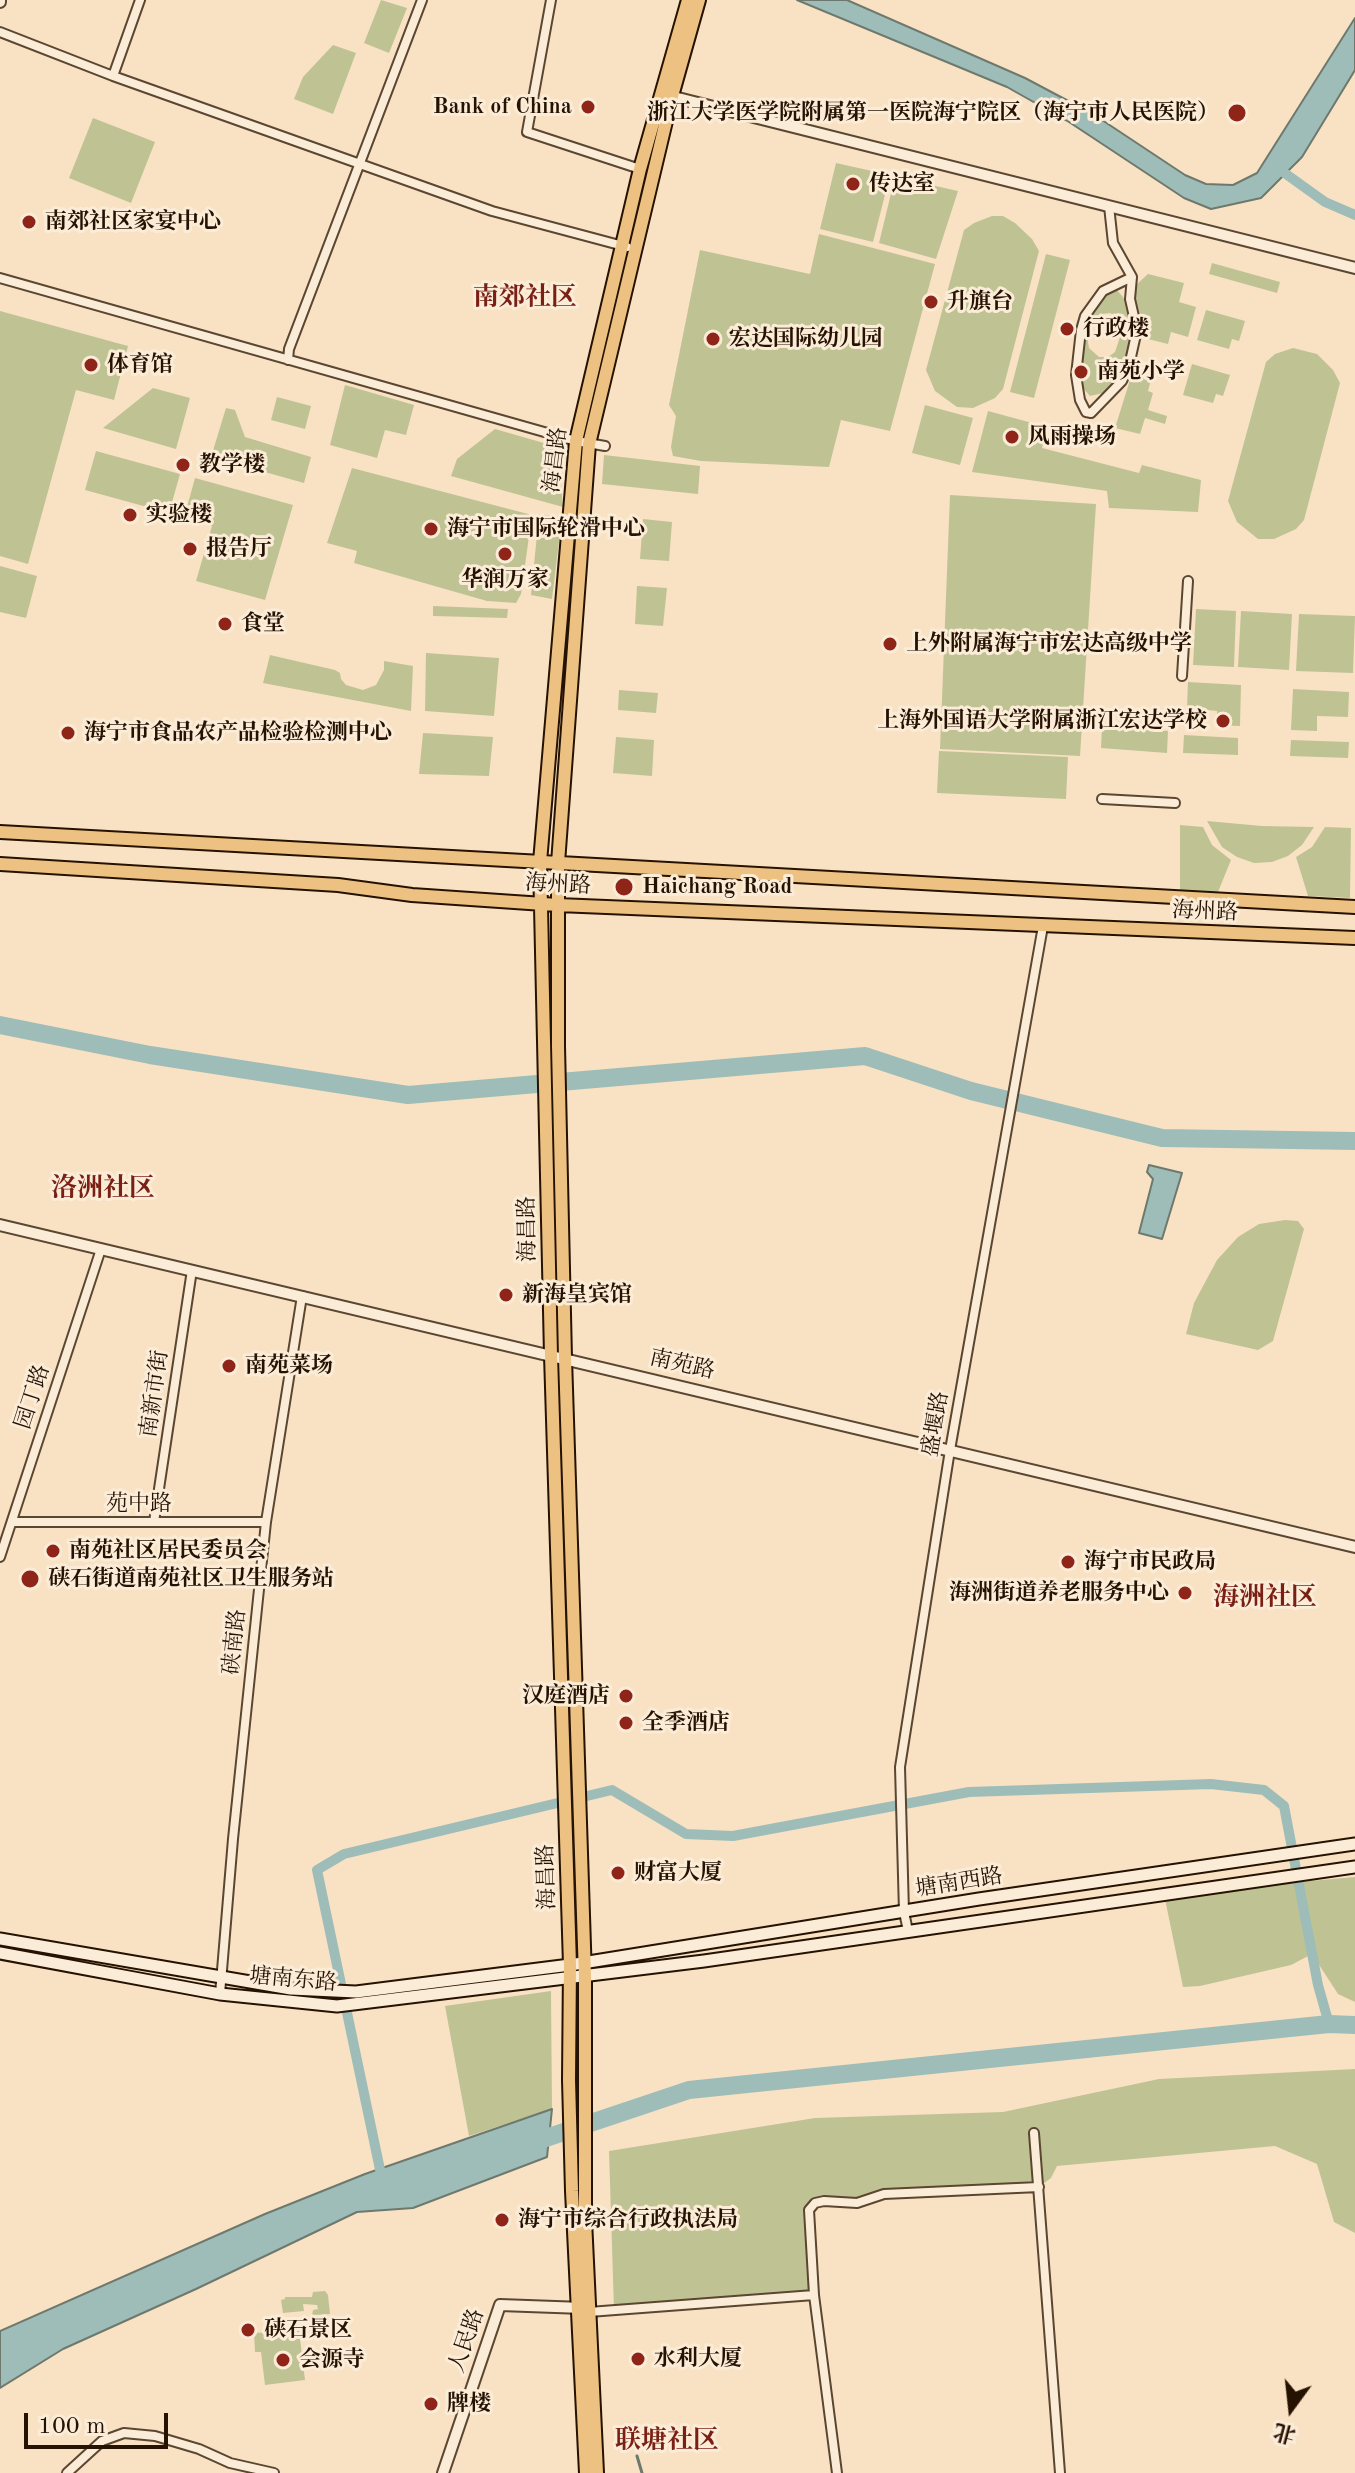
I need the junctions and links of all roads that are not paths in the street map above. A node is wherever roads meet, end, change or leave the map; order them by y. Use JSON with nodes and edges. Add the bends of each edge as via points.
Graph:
{"nodes":[{"id":1,"x":140,"y":0,"type":"edge"},
{"id":2,"x":422,"y":0,"type":"edge"},
{"id":3,"x":551,"y":0,"type":"edge"},
{"id":4,"x":688,"y":0,"type":"edge"},
{"id":5,"x":699,"y":0,"type":"edge"},
{"id":6,"x":0,"y":32,"type":"edge"},
{"id":7,"x":113,"y":76,"type":"junction"},
{"id":8,"x":666,"y":95,"type":"junction"},
{"id":9,"x":360,"y":164,"type":"junction"},
{"id":10,"x":640,"y":169,"type":"junction"},
{"id":11,"x":1109,"y":206,"type":"junction"},
{"id":12,"x":629,"y":248,"type":"junction"},
{"id":13,"x":1355,"y":268,"type":"edge"},
{"id":14,"x":1132,"y":277,"type":"junction"},
{"id":15,"x":0,"y":278,"type":"edge"},
{"id":16,"x":288,"y":360,"type":"junction"},
{"id":17,"x":582,"y":443,"type":"junction"},
{"id":18,"x":605,"y":446,"type":"dead end"},
{"id":19,"x":1188,"y":581,"type":"dead end"},
{"id":20,"x":1182,"y":676,"type":"dead end"},
{"id":21,"x":1102,"y":799,"type":"dead end"},
{"id":22,"x":1175,"y":803,"type":"dead end"},
{"id":23,"x":0,"y":832,"type":"edge"},
{"id":24,"x":540,"y":862,"type":"junction"},
{"id":25,"x":558,"y":863,"type":"junction"},
{"id":26,"x":0,"y":864,"type":"edge"},
{"id":27,"x":541,"y":904,"type":"junction"},
{"id":28,"x":558,"y":905,"type":"junction"},
{"id":29,"x":1355,"y":907,"type":"edge"},
{"id":30,"x":1043,"y":926,"type":"junction"},
{"id":31,"x":1355,"y":938,"type":"edge"},
{"id":32,"x":0,"y":1225,"type":"edge"},
{"id":33,"x":101,"y":1249,"type":"junction"},
{"id":34,"x":192,"y":1270,"type":"junction"},
{"id":35,"x":302,"y":1296,"type":"junction"},
{"id":36,"x":551,"y":1355,"type":"junction"},
{"id":37,"x":565,"y":1358,"type":"junction"},
{"id":38,"x":950,"y":1450,"type":"junction"},
{"id":39,"x":12,"y":1522,"type":"junction"},
{"id":40,"x":154,"y":1522,"type":"junction"},
{"id":41,"x":266,"y":1522,"type":"junction"},
{"id":42,"x":1355,"y":1547,"type":"edge"},
{"id":43,"x":0,"y":1557,"type":"edge"},
{"id":44,"x":572,"y":1777,"type":"junction"},
{"id":45,"x":1355,"y":1844,"type":"edge"},
{"id":46,"x":1355,"y":1867,"type":"edge"},
{"id":47,"x":904,"y":1912,"type":"junction"},
{"id":48,"x":908,"y":1931,"type":"junction"},
{"id":49,"x":0,"y":1939,"type":"edge"},
{"id":50,"x":0,"y":1953,"type":"edge"},
{"id":51,"x":574,"y":1968,"type":"junction"},
{"id":52,"x":585,"y":1977,"type":"junction"},
{"id":53,"x":222,"y":1978,"type":"junction"},
{"id":54,"x":220,"y":1994,"type":"junction"},
{"id":55,"x":1034,"y":2133,"type":"dead end"},
{"id":56,"x":1039,"y":2187,"type":"junction"},
{"id":57,"x":814,"y":2295,"type":"junction"},
{"id":58,"x":585,"y":2309,"type":"junction"},
{"id":59,"x":67,"y":2473,"type":"edge"},
{"id":60,"x":274,"y":2473,"type":"edge"},
{"id":61,"x":443,"y":2473,"type":"edge"},
{"id":62,"x":586,"y":2473,"type":"edge"},
{"id":63,"x":597,"y":2473,"type":"edge"},
{"id":64,"x":837,"y":2473,"type":"edge"},
{"id":65,"x":1060,"y":2473,"type":"edge"}],
"edges":[{"from":1,"to":7,"type":"street"},
{"from":2,"to":9,"type":"street"},
{"from":3,"to":10,"type":"street","via":[[527,132]]},
{"from":4,"to":8,"type":"main road","name":"海昌路"},
{"from":5,"to":8,"type":"main road","name":"海昌路"},
{"from":6,"to":7,"type":"street"},
{"from":7,"to":9,"type":"street"},
{"from":8,"to":10,"type":"main road","name":"海昌路"},
{"from":8,"to":11,"type":"street"},
{"from":8,"to":12,"type":"main road","name":"海昌路"},
{"from":9,"to":12,"type":"street","via":[[492,211]]},
{"from":9,"to":16,"type":"street"},
{"from":10,"to":12,"type":"main road","name":"海昌路"},
{"from":11,"to":13,"type":"street"},
{"from":11,"to":14,"type":"street","via":[[1113,243]]},
{"from":12,"to":17,"type":"main road","name":"海昌路"},
{"from":14,"to":14,"type":"street","via":[[1130,299],[1137,330],[1129,366],[1122,381],[1091,413],[1086,412],[1076,375],[1085,316],[1103,291]]},
{"from":15,"to":16,"type":"street"},
{"from":16,"to":17,"type":"street"},
{"from":17,"to":18,"type":"street"},
{"from":17,"to":24,"type":"main road","name":"海昌路"},
{"from":17,"to":25,"type":"main road","name":"海昌路"},
{"from":19,"to":20,"type":"street"},
{"from":21,"to":22,"type":"street"},
{"from":23,"to":24,"type":"main road","name":"海州路"},
{"from":24,"to":25,"type":"main road","name":"海州路"},
{"from":24,"to":27,"type":"main road","name":"海昌路"},
{"from":25,"to":28,"type":"main road","name":"海昌路"},
{"from":25,"to":29,"type":"main road","name":"海州路"},
{"from":26,"to":27,"type":"main road","name":"海州路"},
{"from":27,"to":28,"type":"main road","name":"海州路"},
{"from":27,"to":36,"type":"main road","name":"海昌路"},
{"from":28,"to":30,"type":"main road","name":"海州路"},
{"from":28,"to":37,"type":"main road","name":"海昌路"},
{"from":30,"to":31,"type":"main road","name":"海州路"},
{"from":30,"to":38,"type":"street","name":"盛堰路"},
{"from":32,"to":33,"type":"street","name":"南苑路"},
{"from":33,"to":34,"type":"street","name":"南苑路"},
{"from":33,"to":39,"type":"street","name":"园丁路"},
{"from":34,"to":35,"type":"street","name":"南苑路"},
{"from":34,"to":40,"type":"street","name":"南新市街"},
{"from":35,"to":36,"type":"street","name":"南苑路"},
{"from":35,"to":41,"type":"street","name":"硖南路"},
{"from":36,"to":37,"type":"street","name":"南苑路"},
{"from":36,"to":44,"type":"main road","name":"海昌路"},
{"from":37,"to":38,"type":"street","name":"南苑路"},
{"from":37,"to":44,"type":"main road","name":"海昌路"},
{"from":38,"to":42,"type":"street","name":"南苑路"},
{"from":38,"to":47,"type":"street","name":"盛堰路","via":[[900,1767]]},
{"from":39,"to":40,"type":"street","name":"苑中路"},
{"from":39,"to":43,"type":"street","name":"园丁路"},
{"from":40,"to":41,"type":"street","name":"苑中路"},
{"from":41,"to":53,"type":"street","name":"硖南路"},
{"from":44,"to":51,"type":"main road","name":"海昌路"},
{"from":45,"to":47,"type":"main road","name":"塘南西路"},
{"from":46,"to":48,"type":"main road","name":"塘南西路"},
{"from":47,"to":48,"type":"street","name":"盛堰路"},
{"from":47,"to":51,"type":"main road","name":"塘南西路"},
{"from":48,"to":52,"type":"main road","name":"塘南西路"},
{"from":49,"to":53,"type":"main road","name":"塘南东路"},
{"from":50,"to":54,"type":"main road","name":"塘南东路"},
{"from":51,"to":52,"type":"main road","name":"海昌路"},
{"from":51,"to":53,"type":"main road","name":"塘南东路","via":[[356,1992]]},
{"from":51,"to":54,"type":"main road","name":"塘南东路","via":[[337,2006]]},
{"from":51,"to":58,"type":"main road","name":"海昌路","via":[[572,2191]]},
{"from":52,"to":58,"type":"main road","name":"海昌路"},
{"from":53,"to":54,"type":"street","name":"硖南路"},
{"from":55,"to":56,"type":"street"},
{"from":56,"to":57,"type":"street","via":[[884,2194],[857,2203],[815,2203],[808,2221]]},
{"from":56,"to":65,"type":"street"},
{"from":57,"to":58,"type":"street"},
{"from":57,"to":64,"type":"street"},
{"from":58,"to":61,"type":"street","name":"人民路","via":[[500,2305]]},
{"from":58,"to":62,"type":"main road","name":"海昌路"},
{"from":58,"to":63,"type":"main road","name":"海昌路"},
{"from":59,"to":60,"type":"street","via":[[102,2441],[124,2433],[155,2436]]}]}
